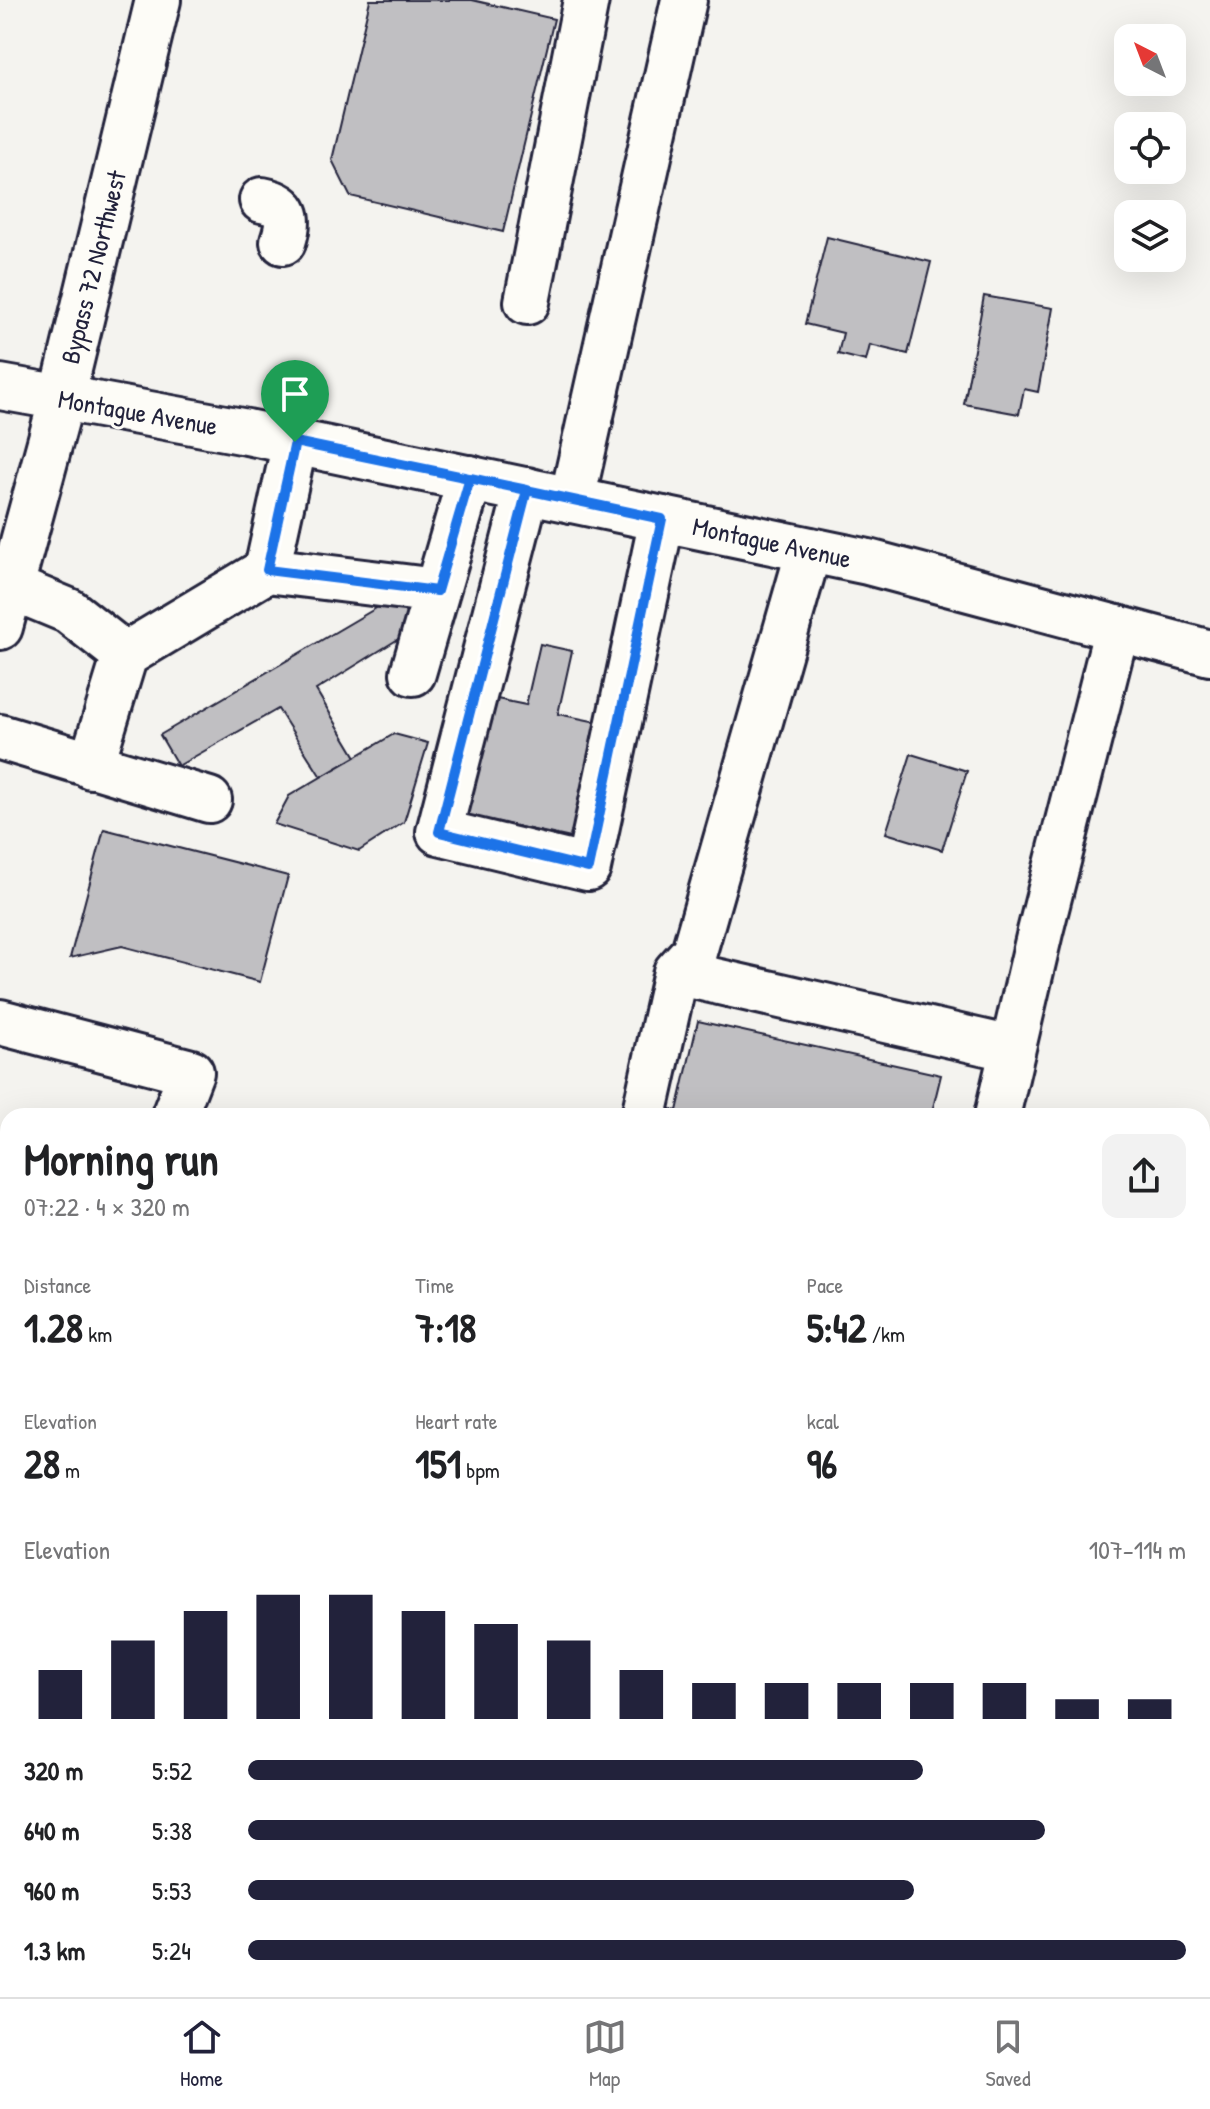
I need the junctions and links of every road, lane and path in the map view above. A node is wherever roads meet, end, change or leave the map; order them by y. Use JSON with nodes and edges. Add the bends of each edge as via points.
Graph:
{"nodes":[{"id":1,"x":158,"y":0,"type":"edge"},
{"id":2,"x":586,"y":0,"type":"edge"},
{"id":3,"x":684,"y":0,"type":"edge"},
{"id":4,"x":262,"y":200,"type":"dead end"},
{"id":5,"x":283,"y":242,"type":"dead end"},
{"id":6,"x":527,"y":302,"type":"dead end"},
{"id":7,"x":0,"y":387,"type":"edge"},
{"id":8,"x":62,"y":398,"type":"junction"},
{"id":9,"x":295,"y":442,"type":"junction"},
{"id":10,"x":470,"y":478,"type":"junction"},
{"id":11,"x":527,"y":490,"type":"junction"},
{"id":12,"x":572,"y":500,"type":"junction"},
{"id":13,"x":662,"y":519,"type":"junction"},
{"id":14,"x":809,"y":550,"type":"junction"},
{"id":15,"x":267,"y":570,"type":"junction"},
{"id":16,"x":437,"y":591,"type":"junction"},
{"id":17,"x":5,"y":607,"type":"edge"},
{"id":18,"x":1117,"y":628,"type":"junction"},
{"id":19,"x":1210,"y":653,"type":"edge"},
{"id":20,"x":125,"y":655,"type":"junction"},
{"id":21,"x":413,"y":673,"type":"dead end"},
{"id":22,"x":0,"y":737,"type":"edge"},
{"id":23,"x":91,"y":766,"type":"junction"},
{"id":24,"x":209,"y":800,"type":"dead end"},
{"id":25,"x":676,"y":972,"type":"junction"},
{"id":26,"x":0,"y":1022,"type":"edge"},
{"id":27,"x":1012,"y":1049,"type":"junction"},
{"id":28,"x":177,"y":1108,"type":"edge"},
{"id":29,"x":646,"y":1108,"type":"edge"},
{"id":30,"x":999,"y":1108,"type":"edge"}],
"edges":[{"from":1,"to":8,"type":"main road","name":"Bypass 72 Northwest"},
{"from":2,"to":6,"type":"main road"},
{"from":3,"to":12,"type":"main road"},
{"from":4,"to":5,"type":"main road","via":[[277,203],[286,213]]},
{"from":7,"to":8,"type":"main road","name":"Montague Avenue"},
{"from":8,"to":9,"type":"main road","name":"Montague Avenue"},
{"from":8,"to":17,"type":"main road","name":"Bypass 72 Northwest"},
{"from":9,"to":10,"type":"main road","name":"Montague Avenue"},
{"from":9,"to":15,"type":"main road"},
{"from":10,"to":11,"type":"main road","name":"Montague Avenue"},
{"from":10,"to":16,"type":"main road"},
{"from":11,"to":12,"type":"main road","name":"Montague Avenue"},
{"from":11,"to":13,"type":"main road","via":[[439,832],[588,868]]},
{"from":12,"to":13,"type":"main road","name":"Montague Avenue"},
{"from":13,"to":14,"type":"main road","name":"Montague Avenue"},
{"from":14,"to":18,"type":"main road","name":"Montague Avenue"},
{"from":14,"to":25,"type":"main road","via":[[694,952]]},
{"from":15,"to":16,"type":"main road"},
{"from":15,"to":20,"type":"main road"},
{"from":16,"to":21,"type":"main road"},
{"from":17,"to":20,"type":"main road","via":[[69,611]]},
{"from":18,"to":19,"type":"main road","name":"Montague Avenue"},
{"from":18,"to":27,"type":"main road"},
{"from":20,"to":23,"type":"main road"},
{"from":22,"to":23,"type":"main road"},
{"from":23,"to":24,"type":"main road"},
{"from":25,"to":27,"type":"main road"},
{"from":25,"to":29,"type":"main road"},
{"from":26,"to":28,"type":"main road","via":[[191,1072]]},
{"from":27,"to":30,"type":"main road"}]}
